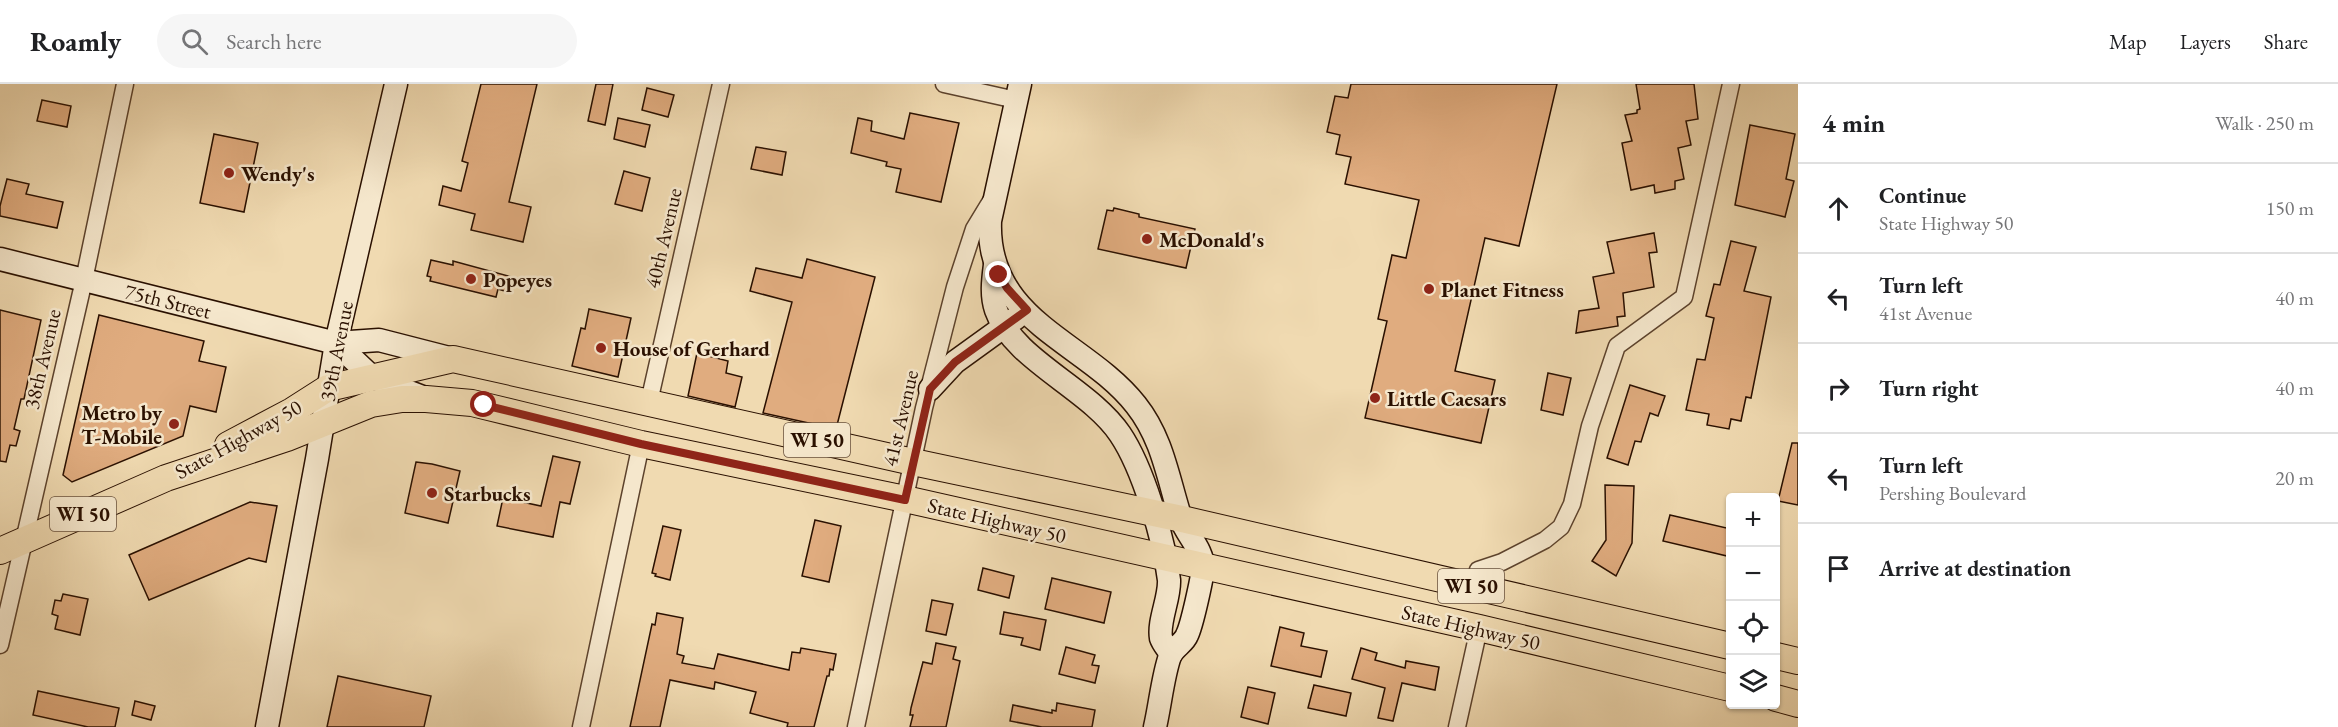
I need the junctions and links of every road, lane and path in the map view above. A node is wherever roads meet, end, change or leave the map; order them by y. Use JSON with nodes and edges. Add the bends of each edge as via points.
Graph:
{"nodes":[{"id":1,"x":125,"y":84,"type":"edge"},
{"id":2,"x":396,"y":84,"type":"edge"},
{"id":3,"x":721,"y":84,"type":"edge"},
{"id":4,"x":944,"y":84,"type":"edge"},
{"id":5,"x":1731,"y":84,"type":"edge"},
{"id":6,"x":1018,"y":92,"type":"edge"},
{"id":7,"x":994,"y":197,"type":"junction"},
{"id":8,"x":0,"y":259,"type":"edge"},
{"id":9,"x":995,"y":264,"type":"junction"},
{"id":10,"x":84,"y":280,"type":"junction"},
{"id":11,"x":1027,"y":310,"type":"junction"},
{"id":12,"x":1005,"y":327,"type":"junction"},
{"id":13,"x":336,"y":343,"type":"junction"},
{"id":14,"x":453,"y":359,"type":"junction"},
{"id":15,"x":373,"y":378,"type":"junction"},
{"id":16,"x":328,"y":388,"type":"junction"},
{"id":17,"x":930,"y":389,"type":"junction"},
{"id":18,"x":426,"y":399,"type":"junction"},
{"id":19,"x":649,"y":402,"type":"junction"},
{"id":20,"x":323,"y":422,"type":"junction"},
{"id":21,"x":641,"y":444,"type":"junction"},
{"id":22,"x":913,"y":462,"type":"junction"},
{"id":23,"x":166,"y":478,"type":"junction"},
{"id":24,"x":905,"y":500,"type":"junction"},
{"id":25,"x":1153,"y":513,"type":"junction"},
{"id":26,"x":1182,"y":519,"type":"junction"},
{"id":27,"x":24,"y":540,"type":"junction"},
{"id":28,"x":0,"y":551,"type":"edge"},
{"id":29,"x":1165,"y":559,"type":"junction"},
{"id":30,"x":1203,"y":567,"type":"junction"},
{"id":31,"x":1478,"y":570,"type":"dead end"},
{"id":32,"x":1479,"y":628,"type":"junction"},
{"id":33,"x":0,"y":645,"type":"edge"},
{"id":34,"x":1726,"y":645,"type":"edge"},
{"id":35,"x":1171,"y":654,"type":"junction"},
{"id":36,"x":1780,"y":657,"type":"edge"},
{"id":37,"x":1798,"y":661,"type":"edge"},
{"id":38,"x":1726,"y":687,"type":"edge"},
{"id":39,"x":1780,"y":699,"type":"edge"},
{"id":40,"x":1798,"y":704,"type":"edge"},
{"id":41,"x":267,"y":727,"type":"edge"},
{"id":42,"x":581,"y":727,"type":"edge"},
{"id":43,"x":856,"y":727,"type":"edge"},
{"id":44,"x":1155,"y":727,"type":"edge"},
{"id":45,"x":1457,"y":727,"type":"edge"}],
"edges":[{"from":1,"to":10,"type":"street","name":"38th Avenue"},
{"from":2,"to":13,"type":"street","name":"39th Avenue"},
{"from":3,"to":19,"type":"street","name":"40th Avenue"},
{"from":4,"to":6,"type":"street"},
{"from":5,"to":31,"type":"street","via":[[1684,297],[1617,346],[1590,426],[1572,504],[1561,527],[1545,540]]},
{"from":6,"to":7,"type":"street"},
{"from":7,"to":9,"type":"street","via":[[990,227]]},
{"from":7,"to":17,"type":"street","name":"41st Avenue","via":[[974,229],[964,256]]},
{"from":8,"to":10,"type":"street","name":"75th Street"},
{"from":9,"to":11,"type":"street","via":[[1002,282]]},
{"from":9,"to":12,"type":"street","via":[[994,302]]},
{"from":10,"to":13,"type":"street","name":"75th Street"},
{"from":10,"to":27,"type":"street","name":"38th Avenue"},
{"from":11,"to":12,"type":"street"},
{"from":11,"to":26,"type":"street","via":[[1052,335],[1119,386],[1138,407],[1161,450]]},
{"from":12,"to":17,"type":"street","via":[[955,362]]},
{"from":12,"to":25,"type":"street","via":[[1111,423],[1137,465]]},
{"from":13,"to":14,"type":"street","name":"75th Street","via":[[379,340]]},
{"from":13,"to":15,"type":"street","name":"75th Street"},
{"from":13,"to":16,"type":"street","name":"39th Avenue"},
{"from":14,"to":15,"type":"main road","name":"State Highway 50","number":"WI 50"},
{"from":14,"to":19,"type":"main road","name":"State Highway 50","number":"WI 50"},
{"from":15,"to":16,"type":"main road","name":"State Highway 50","number":"WI 50"},
{"from":15,"to":18,"type":"street","name":"75th Street"},
{"from":16,"to":20,"type":"street","name":"39th Avenue"},
{"from":16,"to":23,"type":"main road","name":"State Highway 50","number":"WI 50"},
{"from":17,"to":22,"type":"street","name":"41st Avenue"},
{"from":18,"to":20,"type":"main road","name":"State Highway 50","number":"WI 50","via":[[371,404]]},
{"from":18,"to":21,"type":"main road","name":"State Highway 50","number":"WI 50","via":[[472,403]]},
{"from":19,"to":22,"type":"main road","name":"State Highway 50","number":"WI 50"},
{"from":20,"to":23,"type":"main road","name":"State Highway 50","number":"WI 50"},
{"from":20,"to":41,"type":"street","name":"39th Avenue"},
{"from":21,"to":24,"type":"main road","name":"State Highway 50","number":"WI 50"},
{"from":21,"to":42,"type":"street"},
{"from":22,"to":24,"type":"street","name":"41st Avenue"},
{"from":22,"to":25,"type":"main road","name":"State Highway 50","number":"WI 50"},
{"from":23,"to":27,"type":"main road","number":"WI 50"},
{"from":24,"to":29,"type":"main road","name":"State Highway 50","number":"WI 50"},
{"from":24,"to":43,"type":"street","name":"41st Avenue"},
{"from":25,"to":26,"type":"main road","name":"State Highway 50","number":"WI 50"},
{"from":25,"to":29,"type":"street"},
{"from":26,"to":30,"type":"street"},
{"from":26,"to":34,"type":"main road","name":"State Highway 50","number":"WI 50"},
{"from":27,"to":28,"type":"main road","number":"WI 50"},
{"from":27,"to":33,"type":"street","name":"38th Avenue"},
{"from":29,"to":30,"type":"main road","name":"State Highway 50","number":"WI 50"},
{"from":29,"to":35,"type":"street","via":[[1169,585],[1161,636]]},
{"from":30,"to":32,"type":"main road","name":"State Highway 50","number":"WI 50"},
{"from":30,"to":35,"type":"street","via":[[1188,634]]},
{"from":32,"to":38,"type":"main road","name":"State Highway 50","number":"WI 50"},
{"from":32,"to":45,"type":"street"},
{"from":35,"to":44,"type":"street"},
{"from":36,"to":37,"type":"main road"},
{"from":39,"to":40,"type":"main road"}]}
